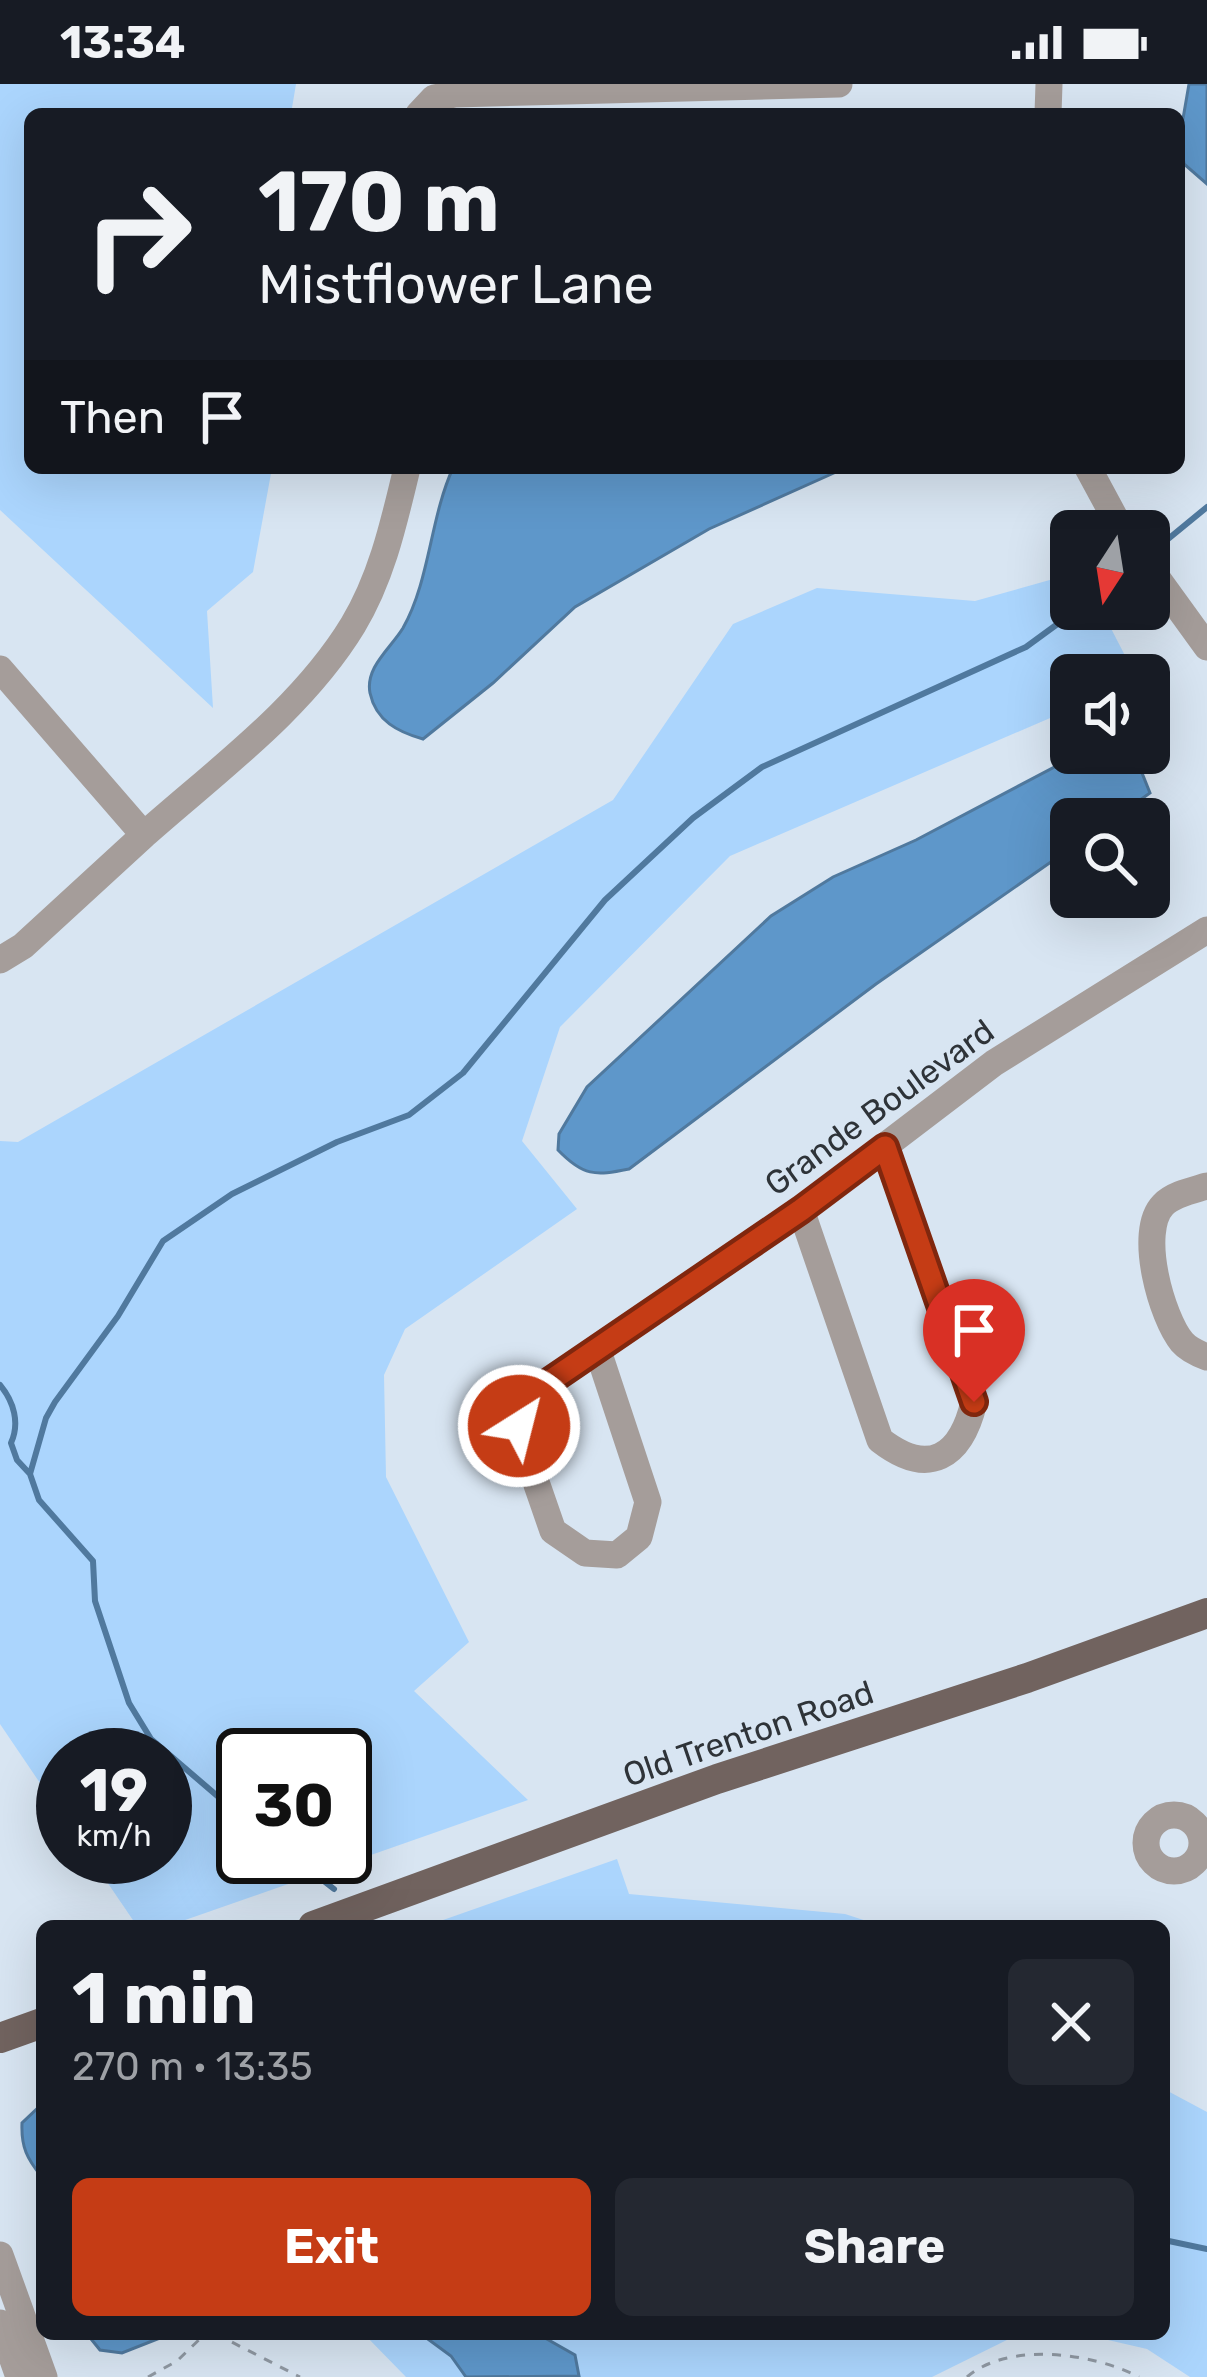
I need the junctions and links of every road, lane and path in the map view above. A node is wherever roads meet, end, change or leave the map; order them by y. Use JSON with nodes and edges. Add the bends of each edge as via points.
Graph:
{"nodes":[{"id":1,"x":839,"y":84,"type":"edge"},
{"id":2,"x":425,"y":108,"type":"edge"},
{"id":3,"x":406,"y":474,"type":"edge"},
{"id":4,"x":1091,"y":474,"type":"edge"},
{"id":5,"x":1111,"y":510,"type":"edge"},
{"id":6,"x":1170,"y":596,"type":"edge"},
{"id":7,"x":1207,"y":646,"type":"edge"},
{"id":8,"x":0,"y":669,"type":"edge"},
{"id":9,"x":144,"y":835,"type":"junction"},
{"id":10,"x":1207,"y":930,"type":"edge"},
{"id":11,"x":0,"y":961,"type":"edge"},
{"id":12,"x":885,"y":1147,"type":"junction"},
{"id":13,"x":1207,"y":1186,"type":"edge"},
{"id":14,"x":801,"y":1210,"type":"junction"},
{"id":15,"x":597,"y":1348,"type":"junction"},
{"id":16,"x":1207,"y":1358,"type":"edge"},
{"id":17,"x":1207,"y":1613,"type":"edge"},
{"id":18,"x":329,"y":1920,"type":"edge"},
{"id":19,"x":36,"y":2025,"type":"edge"},
{"id":20,"x":0,"y":2038,"type":"edge"},
{"id":21,"x":0,"y":2255,"type":"edge"},
{"id":22,"x":6,"y":2290,"type":"edge"},
{"id":23,"x":0,"y":2323,"type":"edge"},
{"id":24,"x":199,"y":2340,"type":"edge"},
{"id":25,"x":228,"y":2340,"type":"edge"},
{"id":26,"x":19,"y":2377,"type":"edge"},
{"id":27,"x":44,"y":2377,"type":"edge"},
{"id":28,"x":148,"y":2377,"type":"edge"},
{"id":29,"x":299,"y":2377,"type":"edge"},
{"id":30,"x":968,"y":2377,"type":"edge"},
{"id":31,"x":1139,"y":2377,"type":"edge"}],
"edges":[{"from":1,"to":2,"type":"street","via":[[455,94]]},
{"from":3,"to":9,"type":"street","via":[[386,553],[353,625],[296,699]]},
{"from":4,"to":5,"type":"street"},
{"from":6,"to":7,"type":"street"},
{"from":8,"to":9,"type":"street"},
{"from":9,"to":11,"type":"street"},
{"from":10,"to":12,"type":"street","name":"Grande Boulevard","via":[[994,1063]]},
{"from":12,"to":14,"type":"street","name":"Grande Boulevard"},
{"from":12,"to":14,"type":"street","via":[[974,1402],[952,1454],[912,1456],[880,1439]]},
{"from":13,"to":16,"type":"street","via":[[1163,1205],[1150,1246],[1180,1341]]},
{"from":14,"to":15,"type":"street","name":"Grande Boulevard"},
{"from":15,"to":15,"type":"street","name":"Grande Boulevard","via":[[537,1390],[519,1426],[553,1531],[597,1556],[629,1548],[645,1525],[648,1502]]},
{"from":17,"to":18,"type":"main road","name":"Old Trenton Road","via":[[717,1778]]},
{"from":19,"to":20,"type":"main road"},
{"from":21,"to":22,"type":"street"},
{"from":22,"to":27,"type":"street"},
{"from":23,"to":26,"type":"street"},
{"from":24,"to":28,"type":"path"},
{"from":25,"to":29,"type":"path"},
{"from":30,"to":31,"type":"path","via":[[997,2358],[1046,2355]]}]}
